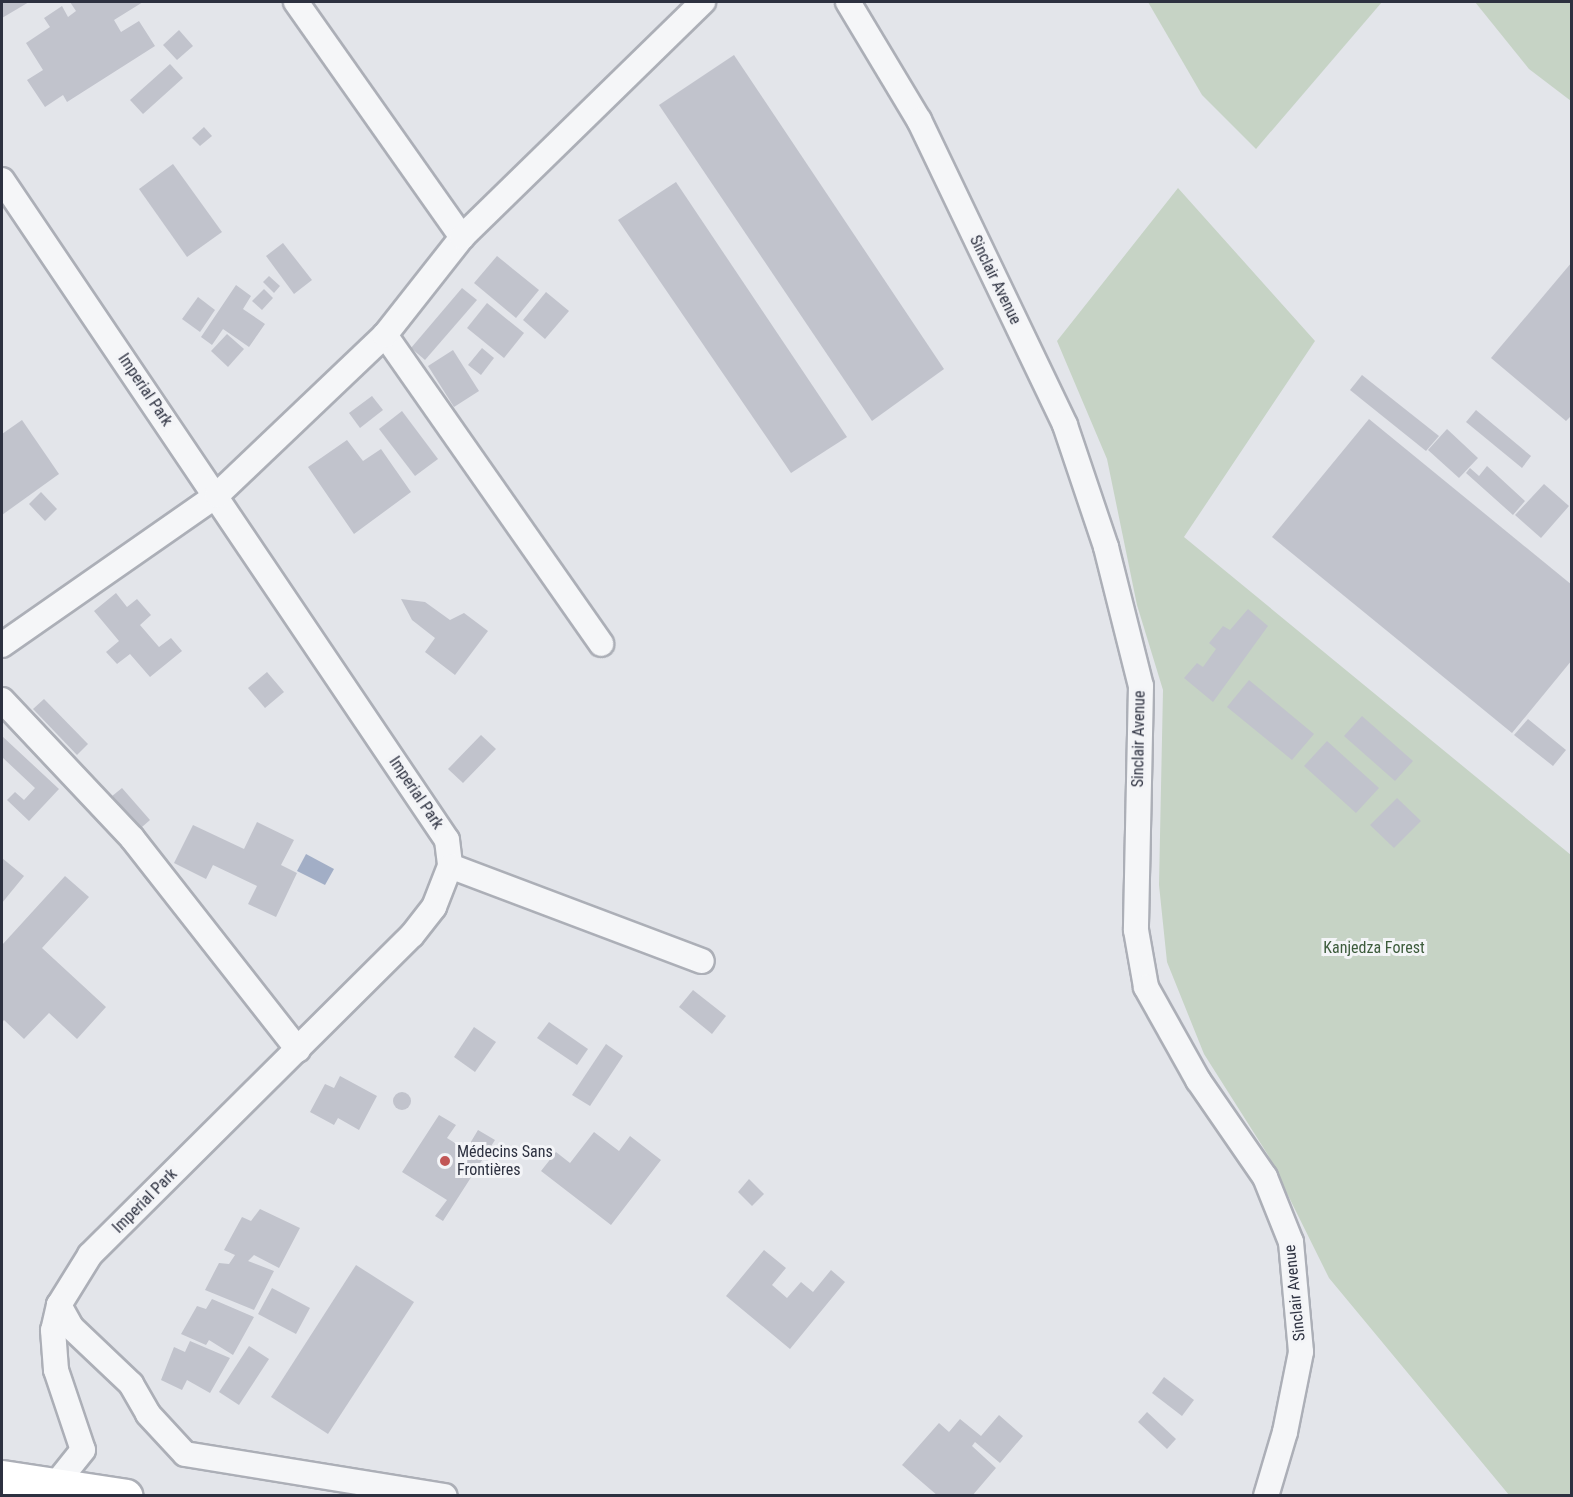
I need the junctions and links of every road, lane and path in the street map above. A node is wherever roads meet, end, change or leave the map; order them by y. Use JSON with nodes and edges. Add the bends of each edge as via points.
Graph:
{"nodes":[{"id":1,"x":296,"y":2,"type":"edge"},
{"id":2,"x":703,"y":2,"type":"edge"},
{"id":3,"x":848,"y":2,"type":"edge"},
{"id":4,"x":2,"y":180,"type":"edge"},
{"id":5,"x":462,"y":237,"type":"junction"},
{"id":6,"x":385,"y":335,"type":"junction"},
{"id":7,"x":217,"y":495,"type":"junction"},
{"id":8,"x":601,"y":644,"type":"dead end"},
{"id":9,"x":2,"y":645,"type":"edge"},
{"id":10,"x":2,"y":700,"type":"edge"},
{"id":11,"x":450,"y":866,"type":"junction"},
{"id":12,"x":702,"y":961,"type":"dead end"},
{"id":13,"x":298,"y":1050,"type":"junction"},
{"id":14,"x":58,"y":1305,"type":"junction"},
{"id":15,"x":2,"y":1477,"type":"edge"},
{"id":16,"x":52,"y":1490,"type":"edge"},
{"id":17,"x":126,"y":1496,"type":"edge"},
{"id":18,"x":445,"y":1496,"type":"edge"},
{"id":19,"x":1266,"y":1496,"type":"edge"}],
"edges":[{"from":1,"to":5,"type":"street"},
{"from":2,"to":5,"type":"street"},
{"from":3,"to":19,"type":"street","name":"Sinclair Avenue","via":[[919,120],[1060,414],[1106,547],[1141,686],[1136,930],[1146,987],[1198,1080],[1265,1177],[1291,1242],[1301,1352],[1285,1432]]},
{"from":4,"to":7,"type":"street","name":"Imperial Park"},
{"from":5,"to":6,"type":"street"},
{"from":6,"to":7,"type":"street"},
{"from":6,"to":8,"type":"street"},
{"from":7,"to":9,"type":"street"},
{"from":7,"to":11,"type":"street","name":"Imperial Park","via":[[447,840]]},
{"from":10,"to":13,"type":"street","via":[[132,838]]},
{"from":11,"to":12,"type":"street"},
{"from":11,"to":13,"type":"street","name":"Imperial Park","via":[[434,908],[412,935]]},
{"from":13,"to":14,"type":"street","name":"Imperial Park","via":[[90,1255]]},
{"from":14,"to":16,"type":"street","name":"Imperial Park","via":[[52,1330],[56,1370],[83,1450]]},
{"from":14,"to":18,"type":"street","via":[[71,1327],[131,1384],[148,1413],[185,1454]]},
{"from":15,"to":16,"type":"highway"},
{"from":16,"to":17,"type":"highway"}]}
